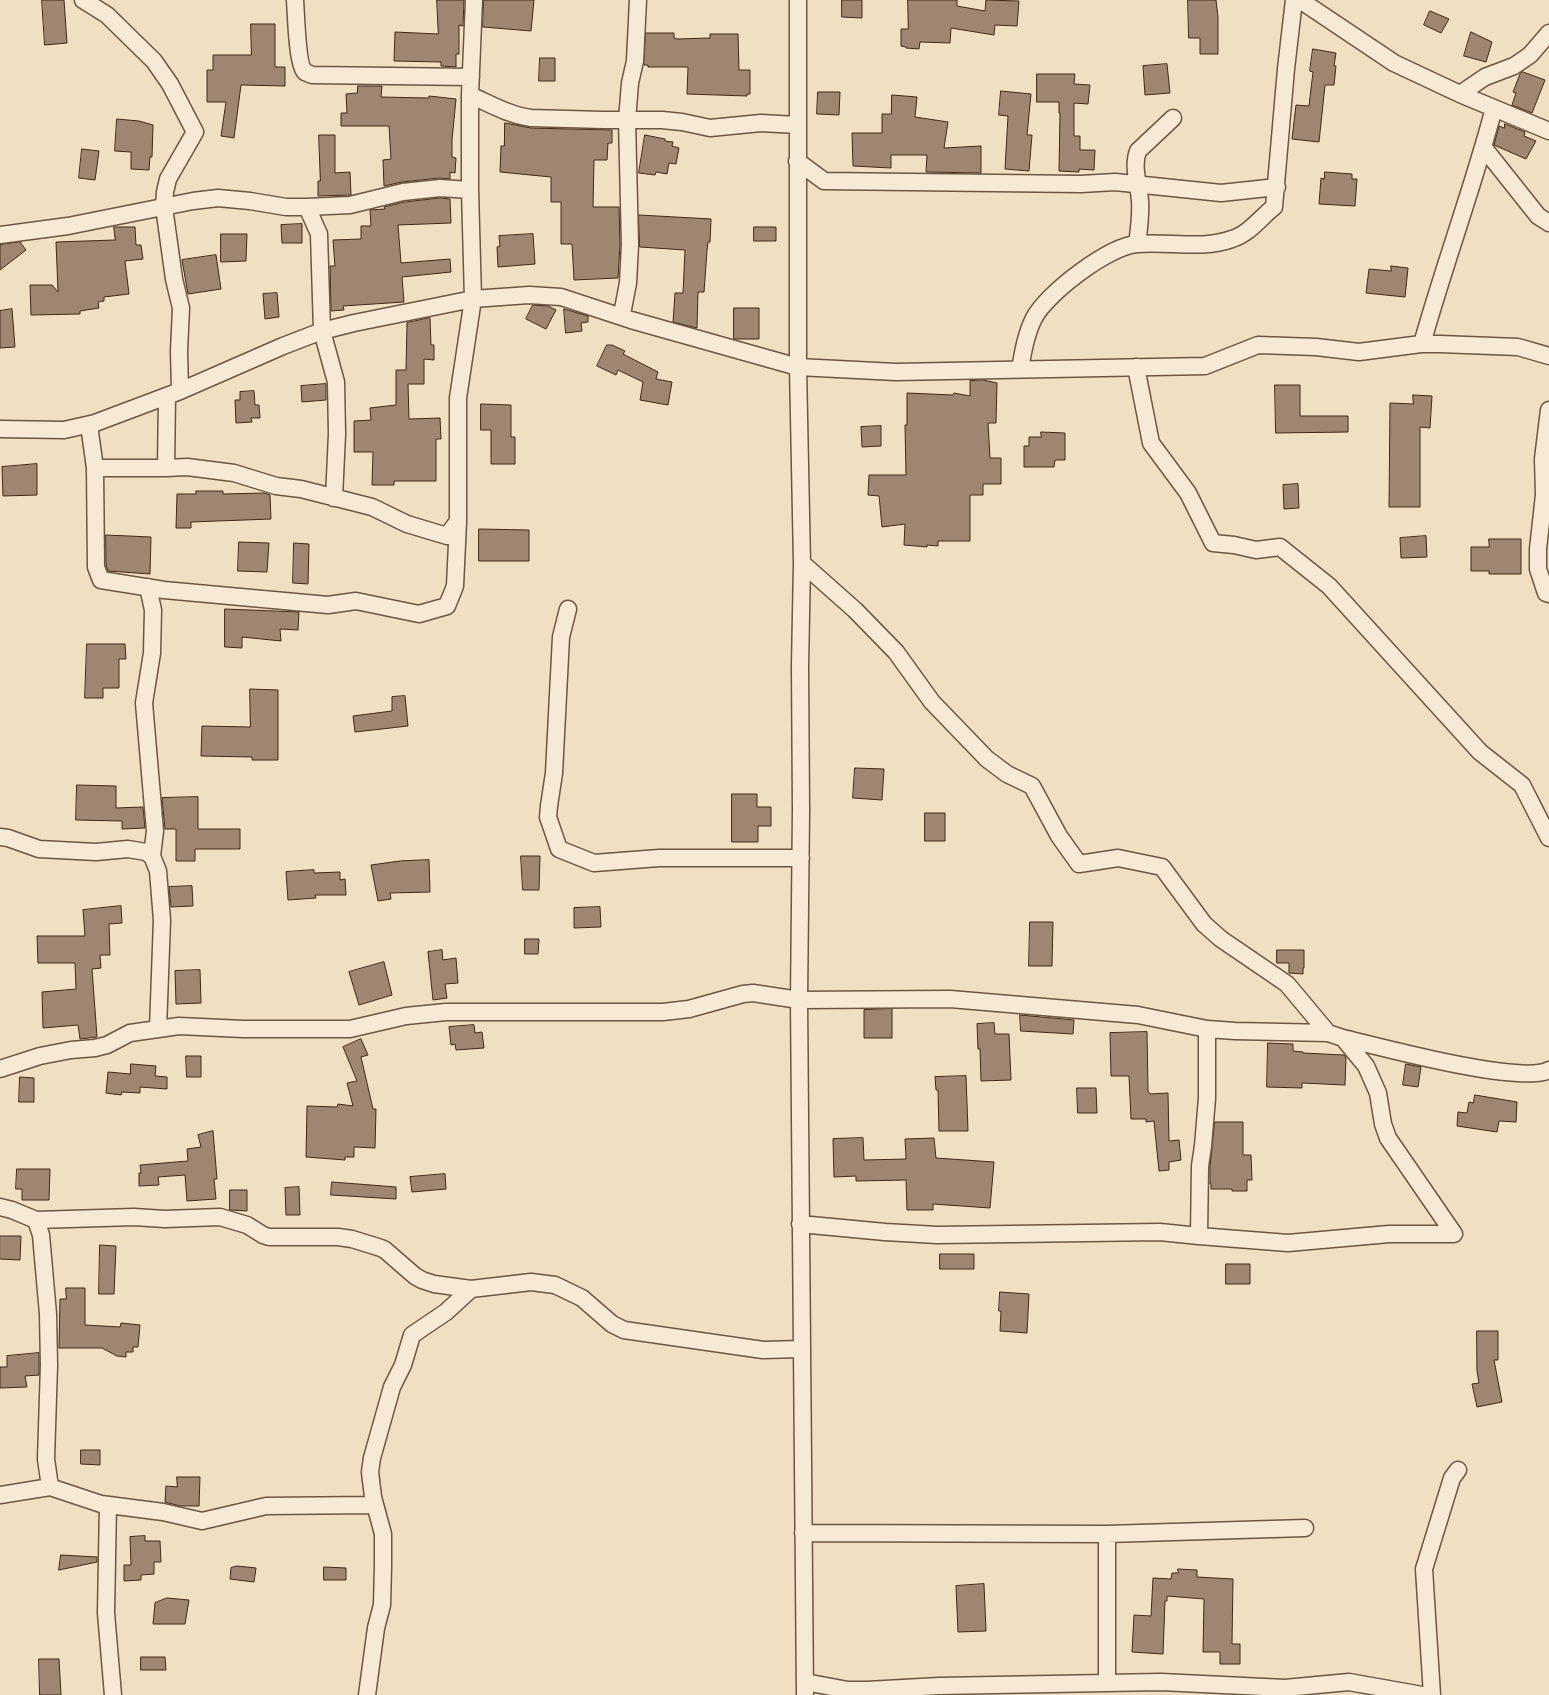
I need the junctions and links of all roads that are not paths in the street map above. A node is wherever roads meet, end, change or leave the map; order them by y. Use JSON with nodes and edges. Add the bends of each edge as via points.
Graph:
{"nodes":[{"id":1,"x":83,"y":0,"type":"edge"},
{"id":2,"x":295,"y":0,"type":"edge"},
{"id":3,"x":474,"y":0,"type":"edge"},
{"id":4,"x":638,"y":0,"type":"edge"},
{"id":5,"x":798,"y":0,"type":"edge"},
{"id":6,"x":1294,"y":0,"type":"edge"},
{"id":7,"x":1300,"y":0,"type":"edge"},
{"id":8,"x":1549,"y":33,"type":"edge"},
{"id":9,"x":471,"y":77,"type":"junction"},
{"id":10,"x":1460,"y":94,"type":"junction"},
{"id":11,"x":470,"y":95,"type":"junction"},
{"id":12,"x":1494,"y":108,"type":"junction"},
{"id":13,"x":1173,"y":118,"type":"dead end"},
{"id":14,"x":627,"y":120,"type":"junction"},
{"id":15,"x":797,"y":124,"type":"junction"},
{"id":16,"x":1549,"y":131,"type":"edge"},
{"id":17,"x":1484,"y":148,"type":"junction"},
{"id":18,"x":797,"y":160,"type":"junction"},
{"id":19,"x":1138,"y":183,"type":"junction"},
{"id":20,"x":1277,"y":187,"type":"junction"},
{"id":21,"x":470,"y":190,"type":"junction"},
{"id":22,"x":164,"y":207,"type":"junction"},
{"id":23,"x":307,"y":207,"type":"junction"},
{"id":24,"x":1549,"y":224,"type":"edge"},
{"id":25,"x":0,"y":235,"type":"edge"},
{"id":26,"x":1137,"y":244,"type":"junction"},
{"id":27,"x":473,"y":299,"type":"junction"},
{"id":28,"x":619,"y":316,"type":"junction"},
{"id":29,"x":322,"y":332,"type":"junction"},
{"id":30,"x":1422,"y":344,"type":"junction"},
{"id":31,"x":1549,"y":357,"type":"edge"},
{"id":32,"x":798,"y":367,"type":"junction"},
{"id":33,"x":1136,"y":368,"type":"junction"},
{"id":34,"x":1020,"y":369,"type":"junction"},
{"id":35,"x":173,"y":394,"type":"junction"},
{"id":36,"x":1549,"y":410,"type":"edge"},
{"id":37,"x":89,"y":425,"type":"junction"},
{"id":38,"x":0,"y":429,"type":"edge"},
{"id":39,"x":95,"y":468,"type":"junction"},
{"id":40,"x":166,"y":468,"type":"junction"},
{"id":41,"x":334,"y":498,"type":"junction"},
{"id":42,"x":458,"y":521,"type":"junction"},
{"id":43,"x":802,"y":563,"type":"junction"},
{"id":44,"x":148,"y":587,"type":"junction"},
{"id":45,"x":1549,"y":594,"type":"edge"},
{"id":46,"x":568,"y":609,"type":"dead end"},
{"id":47,"x":0,"y":837,"type":"edge"},
{"id":48,"x":1549,"y":838,"type":"edge"},
{"id":49,"x":152,"y":856,"type":"junction"},
{"id":50,"x":801,"y":858,"type":"junction"},
{"id":51,"x":799,"y":1000,"type":"junction"},
{"id":52,"x":158,"y":1028,"type":"junction"},
{"id":53,"x":1207,"y":1029,"type":"junction"},
{"id":54,"x":1336,"y":1036,"type":"junction"},
{"id":55,"x":0,"y":1069,"type":"edge"},
{"id":56,"x":1549,"y":1070,"type":"edge"},
{"id":57,"x":0,"y":1207,"type":"edge"},
{"id":58,"x":36,"y":1220,"type":"junction"},
{"id":59,"x":800,"y":1224,"type":"junction"},
{"id":60,"x":1199,"y":1236,"type":"junction"},
{"id":61,"x":471,"y":1289,"type":"junction"},
{"id":62,"x":801,"y":1349,"type":"junction"},
{"id":63,"x":1458,"y":1470,"type":"dead end"},
{"id":64,"x":50,"y":1487,"type":"junction"},
{"id":65,"x":0,"y":1495,"type":"edge"},
{"id":66,"x":375,"y":1504,"type":"junction"},
{"id":67,"x":108,"y":1505,"type":"junction"},
{"id":68,"x":1304,"y":1528,"type":"dead end"},
{"id":69,"x":803,"y":1533,"type":"junction"},
{"id":70,"x":1107,"y":1534,"type":"junction"},
{"id":71,"x":1107,"y":1683,"type":"junction"},
{"id":72,"x":805,"y":1688,"type":"edge"},
{"id":73,"x":1250,"y":1690,"type":"edge"},
{"id":74,"x":113,"y":1695,"type":"edge"},
{"id":75,"x":368,"y":1695,"type":"edge"},
{"id":76,"x":1422,"y":1695,"type":"edge"},
{"id":77,"x":1432,"y":1695,"type":"edge"}],
"edges":[{"from":1,"to":22,"type":"street","via":[[107,15],[154,61],[195,132],[168,179]]},
{"from":2,"to":9,"type":"street","via":[[302,67],[312,75]]},
{"from":3,"to":9,"type":"street"},
{"from":4,"to":14,"type":"street","via":[[635,61]]},
{"from":5,"to":15,"type":"street"},
{"from":6,"to":20,"type":"street"},
{"from":7,"to":10,"type":"street","via":[[1394,63]]},
{"from":8,"to":10,"type":"street","via":[[1530,55],[1514,66],[1486,77]]},
{"from":9,"to":11,"type":"street"},
{"from":10,"to":12,"type":"street"},
{"from":11,"to":14,"type":"street","via":[[520,116],[548,120]]},
{"from":11,"to":21,"type":"street"},
{"from":12,"to":16,"type":"street"},
{"from":12,"to":17,"type":"street"},
{"from":13,"to":19,"type":"street","via":[[1138,151],[1135,164]]},
{"from":14,"to":15,"type":"street","via":[[668,120],[710,128],[761,123]]},
{"from":14,"to":28,"type":"street","via":[[630,245],[628,283]]},
{"from":15,"to":18,"type":"street"},
{"from":17,"to":24,"type":"street","via":[[1538,216]]},
{"from":17,"to":30,"type":"street"},
{"from":18,"to":19,"type":"street","via":[[824,181]]},
{"from":18,"to":32,"type":"street"},
{"from":19,"to":20,"type":"street","via":[[1221,192]]},
{"from":19,"to":26,"type":"street"},
{"from":20,"to":26,"type":"street","via":[[1274,207],[1239,237],[1202,245]]},
{"from":21,"to":23,"type":"street","via":[[440,188],[402,192],[350,205]]},
{"from":21,"to":27,"type":"street"},
{"from":22,"to":23,"type":"street","via":[[218,198]]},
{"from":22,"to":25,"type":"street","via":[[68,226]]},
{"from":22,"to":35,"type":"street","via":[[181,308]]},
{"from":23,"to":29,"type":"street","via":[[319,234]]},
{"from":26,"to":34,"type":"street","via":[[1117,248],[1069,281],[1042,306],[1030,326]]},
{"from":27,"to":28,"type":"street","via":[[544,295]]},
{"from":27,"to":29,"type":"street"},
{"from":27,"to":42,"type":"street","via":[[458,398]]},
{"from":28,"to":32,"type":"street"},
{"from":29,"to":35,"type":"street"},
{"from":29,"to":41,"type":"street","via":[[336,382]]},
{"from":30,"to":31,"type":"street","via":[[1518,348]]},
{"from":30,"to":33,"type":"street","via":[[1359,352],[1258,345],[1205,366]]},
{"from":32,"to":34,"type":"street","via":[[896,372]]},
{"from":32,"to":43,"type":"street"},
{"from":33,"to":34,"type":"street"},
{"from":33,"to":48,"type":"street","via":[[1151,443],[1188,493],[1213,543],[1256,550],[1280,547],[1329,586],[1480,752],[1522,785]]},
{"from":35,"to":37,"type":"street"},
{"from":35,"to":40,"type":"street"},
{"from":36,"to":45,"type":"street","via":[[1538,549],[1538,569]]},
{"from":37,"to":38,"type":"street","via":[[64,430]]},
{"from":37,"to":39,"type":"street"},
{"from":39,"to":40,"type":"street"},
{"from":39,"to":44,"type":"street","via":[[96,567],[100,580]]},
{"from":40,"to":41,"type":"street","via":[[187,467],[234,473]]},
{"from":41,"to":42,"type":"street","via":[[372,508],[407,524],[447,536]]},
{"from":42,"to":44,"type":"street","via":[[455,586],[447,606],[419,614],[356,600],[328,605]]},
{"from":43,"to":50,"type":"street"},
{"from":43,"to":54,"type":"street","via":[[896,652],[932,702],[987,759],[1007,774],[1032,786],[1059,836],[1079,864],[1118,858],[1162,867],[1204,924],[1287,984]]},
{"from":44,"to":49,"type":"street","via":[[154,610],[152,653],[144,703],[155,830]]},
{"from":46,"to":50,"type":"street","via":[[561,637],[553,784],[548,817],[559,849],[594,863],[660,858]]},
{"from":47,"to":49,"type":"street","via":[[39,849],[96,852],[128,849]]},
{"from":49,"to":52,"type":"street","via":[[158,871],[162,920]]},
{"from":50,"to":51,"type":"street"},
{"from":51,"to":52,"type":"street","via":[[743,994],[689,1009],[663,1012],[446,1012],[406,1016],[350,1029]]},
{"from":51,"to":53,"type":"street","via":[[950,999],[1138,1015]]},
{"from":51,"to":59,"type":"street"},
{"from":52,"to":55,"type":"street","via":[[130,1033],[107,1045],[40,1056]]},
{"from":53,"to":54,"type":"street"},
{"from":53,"to":60,"type":"street","via":[[1207,1098],[1200,1166]]},
{"from":54,"to":56,"type":"street","via":[[1501,1072],[1532,1074]]},
{"from":54,"to":60,"type":"street","via":[[1360,1058],[1378,1094],[1388,1138],[1454,1234],[1389,1234],[1288,1243]]},
{"from":57,"to":58,"type":"street"},
{"from":58,"to":61,"type":"street","via":[[220,1217],[247,1225],[269,1237],[352,1239],[385,1250],[428,1283]]},
{"from":58,"to":64,"type":"street","via":[[41,1235],[48,1314],[46,1459]]},
{"from":59,"to":60,"type":"street","via":[[937,1235],[1160,1232]]},
{"from":59,"to":62,"type":"street"},
{"from":61,"to":62,"type":"street","via":[[531,1282],[549,1284],[582,1298],[624,1330],[763,1350]]},
{"from":61,"to":66,"type":"street","via":[[446,1312],[412,1335],[392,1387],[370,1466]]},
{"from":62,"to":69,"type":"street"},
{"from":63,"to":77,"type":"street","via":[[1452,1478],[1424,1569]]},
{"from":64,"to":65,"type":"street"},
{"from":64,"to":67,"type":"street"},
{"from":66,"to":67,"type":"street","via":[[266,1506],[202,1521]]},
{"from":66,"to":75,"type":"street","via":[[384,1546],[382,1605]]},
{"from":67,"to":74,"type":"street","via":[[106,1613]]},
{"from":68,"to":70,"type":"street"},
{"from":69,"to":70,"type":"street"},
{"from":69,"to":72,"type":"street"},
{"from":70,"to":71,"type":"street"},
{"from":71,"to":72,"type":"street","via":[[868,1690]]},
{"from":71,"to":73,"type":"street","via":[[1161,1682]]},
{"from":73,"to":76,"type":"street","via":[[1349,1682]]}]}
